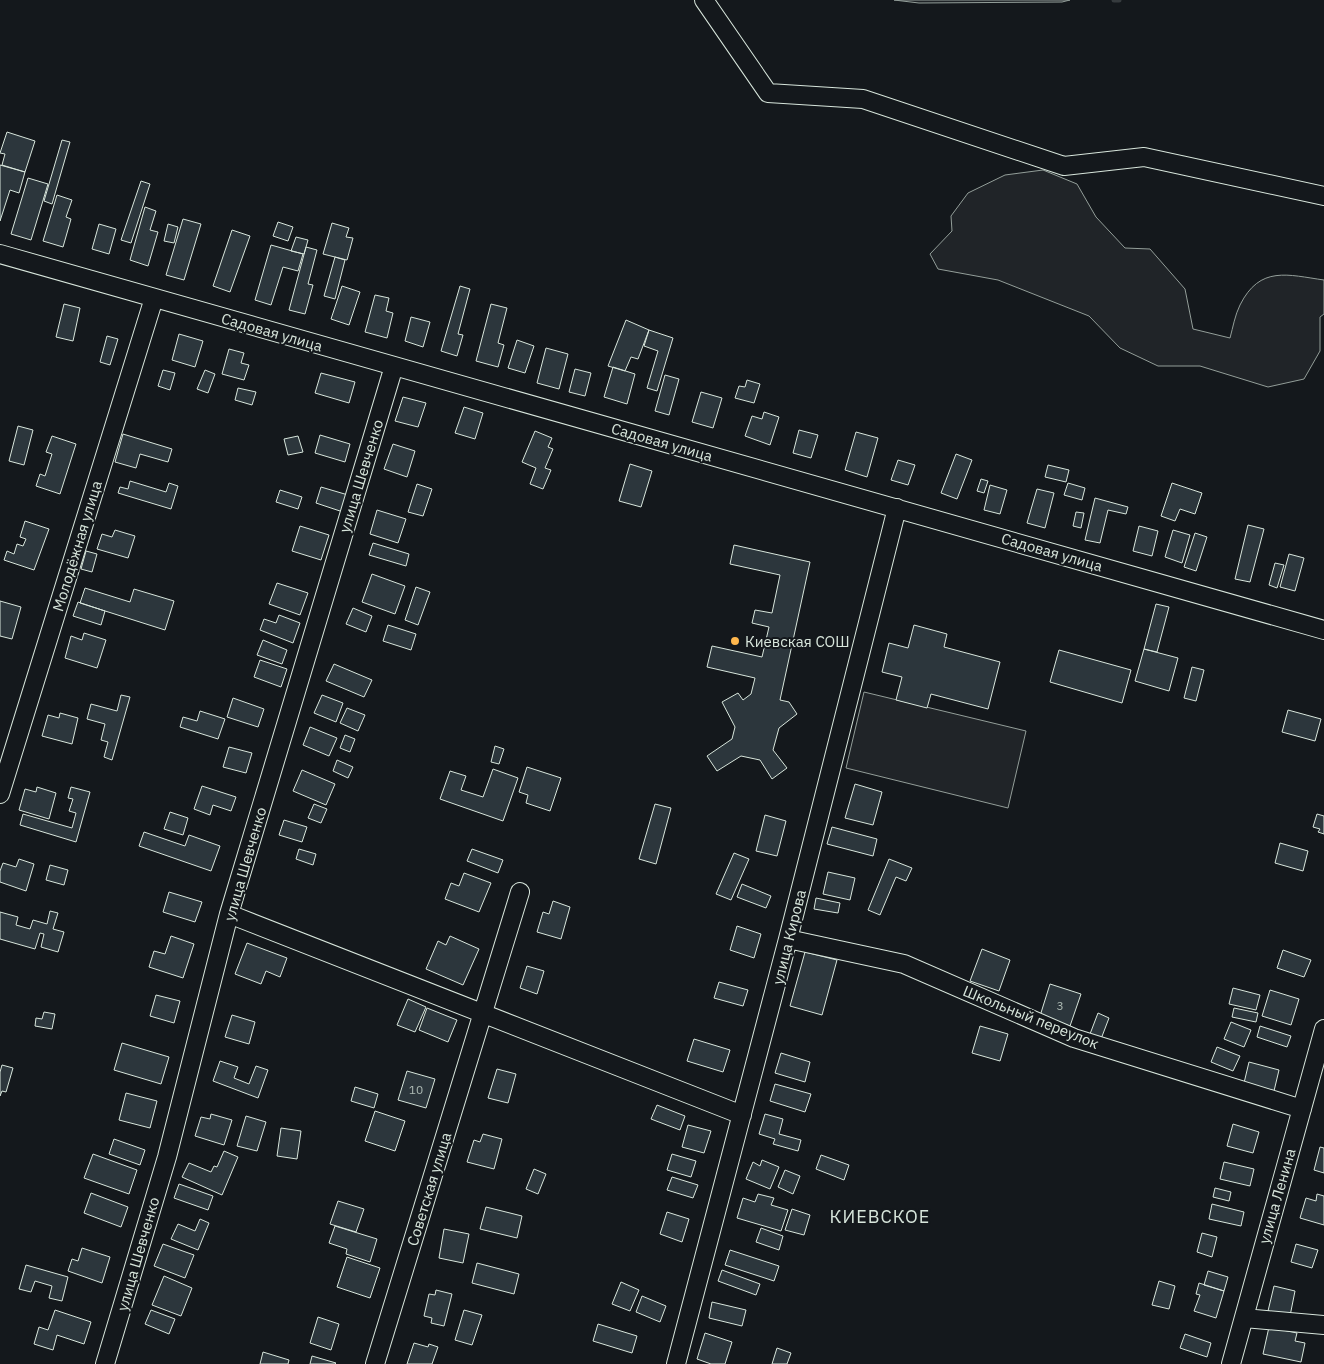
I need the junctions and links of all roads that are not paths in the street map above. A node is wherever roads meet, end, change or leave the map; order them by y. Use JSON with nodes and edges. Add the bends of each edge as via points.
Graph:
{"nodes":[{"id":1,"x":704,"y":0,"type":"edge"},
{"id":2,"x":1324,"y":196,"type":"edge"},
{"id":3,"x":0,"y":254,"type":"edge"},
{"id":4,"x":154,"y":298,"type":"junction"},
{"id":5,"x":394,"y":366,"type":"junction"},
{"id":6,"x":897,"y":508,"type":"junction"},
{"id":7,"x":1324,"y":630,"type":"edge"},
{"id":8,"x":0,"y":794,"type":"edge"},
{"id":9,"x":520,"y":892,"type":"dead end"},
{"id":10,"x":230,"y":914,"type":"junction"},
{"id":11,"x":788,"y":939,"type":"junction"},
{"id":12,"x":483,"y":1014,"type":"junction"},
{"id":13,"x":1324,"y":1029,"type":"edge"},
{"id":14,"x":1302,"y":1109,"type":"junction"},
{"id":15,"x":742,"y":1115,"type":"junction"},
{"id":16,"x":1244,"y":1318,"type":"junction"},
{"id":17,"x":1324,"y":1325,"type":"edge"},
{"id":18,"x":106,"y":1364,"type":"edge"},
{"id":19,"x":375,"y":1364,"type":"edge"},
{"id":20,"x":676,"y":1364,"type":"edge"},
{"id":21,"x":1231,"y":1364,"type":"edge"}],
"edges":[{"from":1,"to":2,"type":"street","via":[[768,93],[863,99],[1064,166],[1144,157]]},
{"from":3,"to":4,"type":"street","name":"Садовая улица"},
{"from":4,"to":5,"type":"street","name":"Садовая улица"},
{"from":4,"to":8,"type":"street","name":"Молодёжная улица"},
{"from":5,"to":6,"type":"street","name":"Садовая улица"},
{"from":5,"to":10,"type":"street","name":"улица Шевченко"},
{"from":6,"to":7,"type":"street","name":"Садовая улица"},
{"from":6,"to":11,"type":"street","name":"улица Кирова"},
{"from":9,"to":12,"type":"street","name":"Советская улица"},
{"from":10,"to":12,"type":"street"},
{"from":10,"to":18,"type":"street","name":"улица Шевченко","via":[[167,1157]]},
{"from":11,"to":14,"type":"street","name":"Школьный переулок","via":[[904,964],[1074,1038]]},
{"from":11,"to":15,"type":"street","name":"улица Кирова"},
{"from":12,"to":15,"type":"street"},
{"from":12,"to":19,"type":"street","name":"Советская улица"},
{"from":13,"to":14,"type":"street","name":"улица Ленина"},
{"from":14,"to":16,"type":"street","name":"улица Ленина"},
{"from":15,"to":20,"type":"street","name":"улица Кирова"},
{"from":16,"to":17,"type":"street"},
{"from":16,"to":21,"type":"street","name":"улица Ленина"}]}
